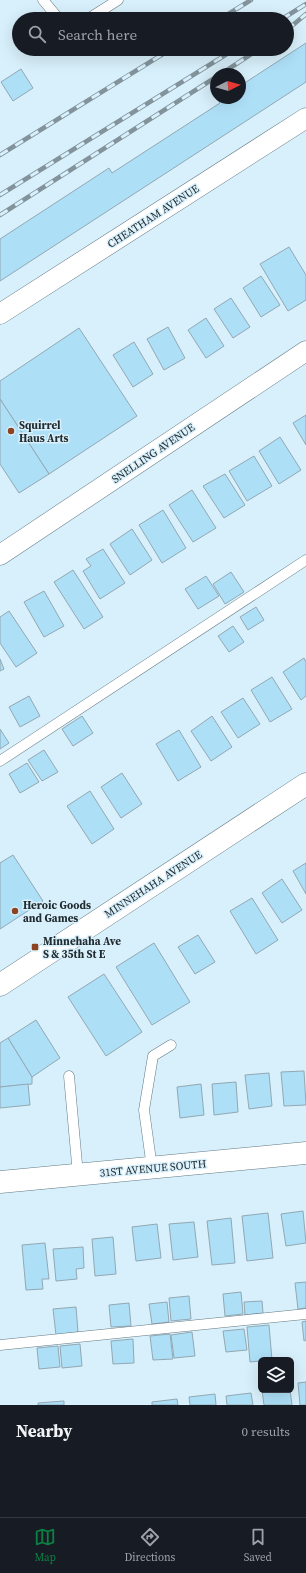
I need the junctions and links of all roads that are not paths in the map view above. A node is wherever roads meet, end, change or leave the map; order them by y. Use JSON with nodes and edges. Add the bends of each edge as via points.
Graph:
{"nodes":[{"id":1,"x":43,"y":0,"type":"edge"},
{"id":2,"x":118,"y":0,"type":"edge"},
{"id":3,"x":53,"y":12,"type":"edge"},
{"id":4,"x":99,"y":12,"type":"edge"},
{"id":5,"x":306,"y":118,"type":"edge"},
{"id":6,"x":0,"y":314,"type":"edge"},
{"id":7,"x":306,"y":350,"type":"edge"},
{"id":8,"x":0,"y":555,"type":"edge"},
{"id":9,"x":306,"y":560,"type":"edge"},
{"id":10,"x":0,"y":761,"type":"edge"},
{"id":11,"x":306,"y":784,"type":"edge"},
{"id":12,"x":0,"y":985,"type":"edge"},
{"id":13,"x":171,"y":1044,"type":"dead end"},
{"id":14,"x":69,"y":1076,"type":"dead end"},
{"id":15,"x":306,"y":1153,"type":"edge"},
{"id":16,"x":152,"y":1168,"type":"junction"},
{"id":17,"x":78,"y":1175,"type":"junction"},
{"id":18,"x":0,"y":1182,"type":"edge"},
{"id":19,"x":306,"y":1314,"type":"edge"},
{"id":20,"x":0,"y":1345,"type":"edge"}],
"edges":[{"from":1,"to":3,"type":"lane"},
{"from":2,"to":4,"type":"lane"},
{"from":5,"to":6,"type":"street","name":"CHEATHAM AVENUE"},
{"from":7,"to":8,"type":"street","name":"SNELLING AVENUE"},
{"from":9,"to":10,"type":"lane"},
{"from":11,"to":12,"type":"main road","name":"MINNEHAHA AVENUE"},
{"from":13,"to":16,"type":"lane","via":[[153,1056],[144,1110]]},
{"from":14,"to":17,"type":"lane"},
{"from":15,"to":16,"type":"main road","name":"31ST AVENUE SOUTH"},
{"from":16,"to":17,"type":"main road","name":"31ST AVENUE SOUTH"},
{"from":17,"to":18,"type":"main road","name":"31ST AVENUE SOUTH"},
{"from":19,"to":20,"type":"lane"}]}
